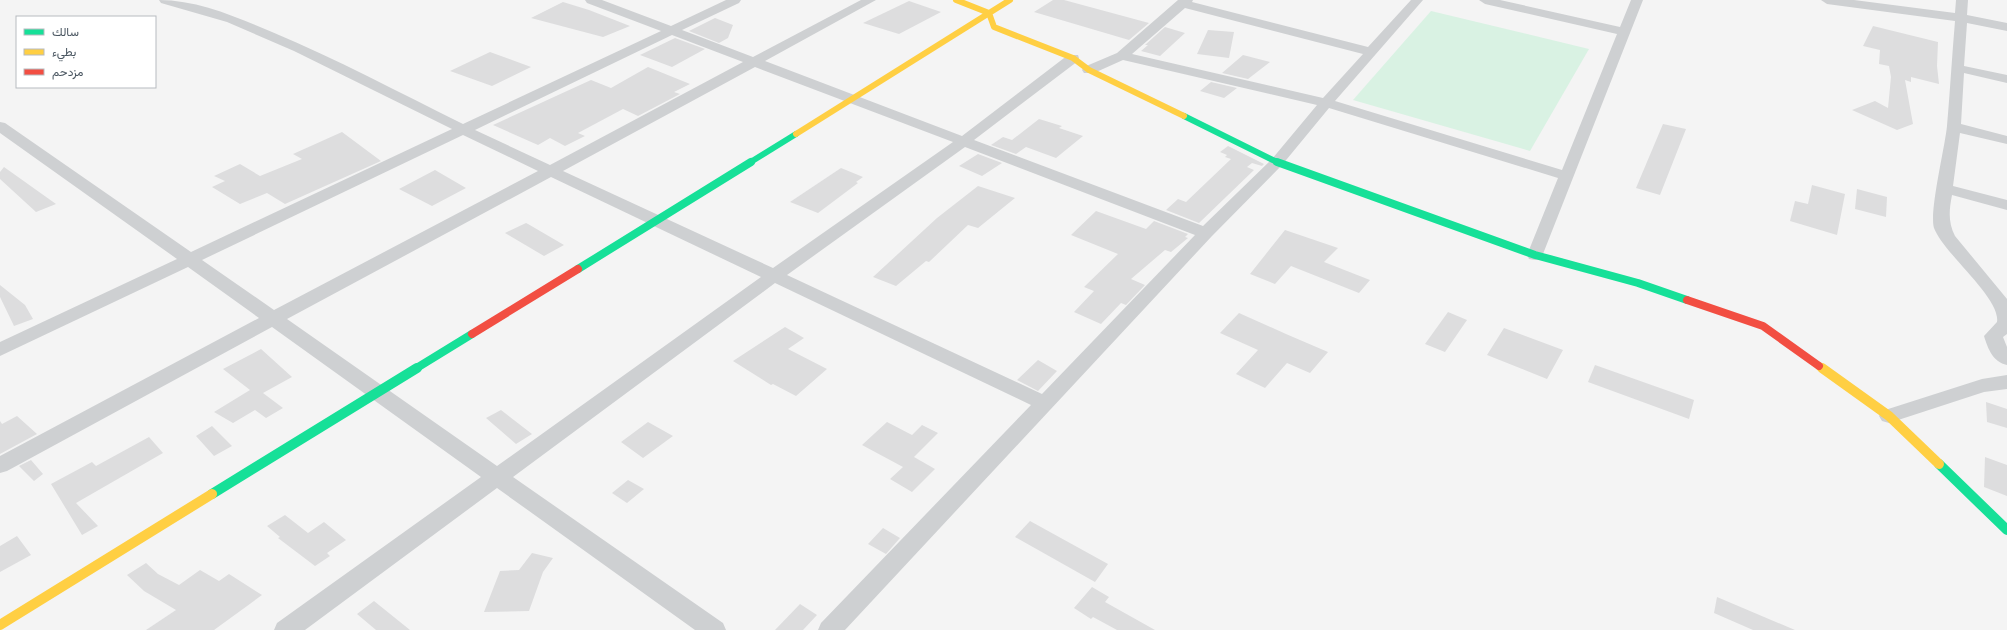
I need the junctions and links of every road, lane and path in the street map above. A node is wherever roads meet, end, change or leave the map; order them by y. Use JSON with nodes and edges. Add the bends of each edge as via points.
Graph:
{"nodes":[{"id":1,"x":165,"y":0,"type":"edge"},
{"id":2,"x":591,"y":0,"type":"edge"},
{"id":3,"x":735,"y":0,"type":"edge"},
{"id":4,"x":870,"y":0,"type":"edge"},
{"id":5,"x":956,"y":0,"type":"edge"},
{"id":6,"x":1010,"y":0,"type":"edge"},
{"id":7,"x":1417,"y":0,"type":"edge"},
{"id":8,"x":1485,"y":0,"type":"edge"},
{"id":9,"x":1637,"y":0,"type":"edge"},
{"id":10,"x":1827,"y":0,"type":"edge"},
{"id":11,"x":1962,"y":0,"type":"edge"},
{"id":12,"x":1184,"y":2,"type":"edge"},
{"id":13,"x":989,"y":13,"type":"junction"},
{"id":14,"x":1962,"y":18,"type":"junction"},
{"id":15,"x":2007,"y":27,"type":"edge"},
{"id":16,"x":671,"y":30,"type":"junction"},
{"id":17,"x":1624,"y":32,"type":"junction"},
{"id":18,"x":1371,"y":52,"type":"junction"},
{"id":19,"x":1122,"y":56,"type":"junction"},
{"id":20,"x":1073,"y":58,"type":"junction"},
{"id":21,"x":754,"y":62,"type":"junction"},
{"id":22,"x":1957,"y":68,"type":"junction"},
{"id":23,"x":1089,"y":70,"type":"junction"},
{"id":24,"x":2007,"y":79,"type":"edge"},
{"id":25,"x":853,"y":99,"type":"junction"},
{"id":26,"x":1326,"y":104,"type":"junction"},
{"id":27,"x":0,"y":126,"type":"edge"},
{"id":28,"x":1954,"y":127,"type":"junction"},
{"id":29,"x":463,"y":129,"type":"junction"},
{"id":30,"x":2007,"y":140,"type":"edge"},
{"id":31,"x":964,"y":141,"type":"junction"},
{"id":32,"x":1277,"y":162,"type":"junction"},
{"id":33,"x":550,"y":170,"type":"junction"},
{"id":34,"x":1567,"y":176,"type":"junction"},
{"id":35,"x":1945,"y":189,"type":"junction"},
{"id":36,"x":2007,"y":205,"type":"edge"},
{"id":37,"x":657,"y":220,"type":"junction"},
{"id":38,"x":1206,"y":233,"type":"junction"},
{"id":39,"x":1536,"y":255,"type":"junction"},
{"id":40,"x":190,"y":260,"type":"junction"},
{"id":41,"x":775,"y":275,"type":"junction"},
{"id":42,"x":273,"y":319,"type":"junction"},
{"id":43,"x":0,"y":350,"type":"edge"},
{"id":44,"x":2007,"y":358,"type":"edge"},
{"id":45,"x":2007,"y":382,"type":"edge"},
{"id":46,"x":378,"y":392,"type":"junction"},
{"id":47,"x":1045,"y":403,"type":"junction"},
{"id":48,"x":1889,"y":416,"type":"junction"},
{"id":49,"x":0,"y":465,"type":"edge"},
{"id":50,"x":497,"y":477,"type":"junction"},
{"id":51,"x":2007,"y":530,"type":"edge"},
{"id":52,"x":0,"y":625,"type":"edge"},
{"id":53,"x":286,"y":630,"type":"edge"},
{"id":54,"x":714,"y":630,"type":"edge"},
{"id":55,"x":830,"y":630,"type":"edge"}],
"edges":[{"from":1,"to":29,"type":"street","via":[[231,19],[299,48]]},
{"from":2,"to":16,"type":"street"},
{"from":3,"to":16,"type":"street"},
{"from":4,"to":21,"type":"street"},
{"from":5,"to":13,"type":"street"},
{"from":6,"to":13,"type":"street"},
{"from":7,"to":18,"type":"street"},
{"from":8,"to":17,"type":"street"},
{"from":9,"to":17,"type":"street"},
{"from":10,"to":14,"type":"street"},
{"from":11,"to":14,"type":"street"},
{"from":12,"to":18,"type":"street"},
{"from":12,"to":19,"type":"street"},
{"from":13,"to":20,"type":"street","via":[[994,27]]},
{"from":13,"to":25,"type":"street"},
{"from":14,"to":15,"type":"street"},
{"from":14,"to":22,"type":"street"},
{"from":16,"to":21,"type":"street"},
{"from":16,"to":29,"type":"street"},
{"from":17,"to":34,"type":"street"},
{"from":18,"to":26,"type":"street"},
{"from":19,"to":23,"type":"street"},
{"from":19,"to":26,"type":"street"},
{"from":20,"to":23,"type":"street"},
{"from":20,"to":31,"type":"street"},
{"from":21,"to":25,"type":"street"},
{"from":21,"to":33,"type":"street"},
{"from":22,"to":24,"type":"street"},
{"from":22,"to":28,"type":"street"},
{"from":23,"to":32,"type":"street"},
{"from":25,"to":31,"type":"street"},
{"from":25,"to":37,"type":"street"},
{"from":26,"to":32,"type":"street"},
{"from":26,"to":34,"type":"street"},
{"from":27,"to":40,"type":"street"},
{"from":28,"to":30,"type":"street"},
{"from":28,"to":35,"type":"street"},
{"from":29,"to":33,"type":"street"},
{"from":29,"to":40,"type":"street"},
{"from":31,"to":38,"type":"street"},
{"from":31,"to":41,"type":"street"},
{"from":32,"to":38,"type":"street"},
{"from":32,"to":39,"type":"street"},
{"from":33,"to":37,"type":"street"},
{"from":33,"to":42,"type":"street"},
{"from":34,"to":39,"type":"street"},
{"from":35,"to":36,"type":"street"},
{"from":35,"to":44,"type":"street","via":[[1941,211],[1942,227],[1955,247],[1993,290],[2007,312],[2007,321],[1993,336],[1997,348]]},
{"from":37,"to":41,"type":"street"},
{"from":37,"to":46,"type":"street"},
{"from":38,"to":47,"type":"street"},
{"from":39,"to":48,"type":"street","via":[[1638,283],[1763,326]]},
{"from":40,"to":42,"type":"street"},
{"from":40,"to":43,"type":"street"},
{"from":41,"to":47,"type":"street"},
{"from":41,"to":50,"type":"street"},
{"from":42,"to":46,"type":"street"},
{"from":42,"to":49,"type":"street"},
{"from":45,"to":48,"type":"street","via":[[1982,386]]},
{"from":46,"to":50,"type":"street"},
{"from":46,"to":52,"type":"street"},
{"from":47,"to":55,"type":"street"},
{"from":48,"to":51,"type":"street"},
{"from":50,"to":53,"type":"street"},
{"from":50,"to":54,"type":"street"}]}
